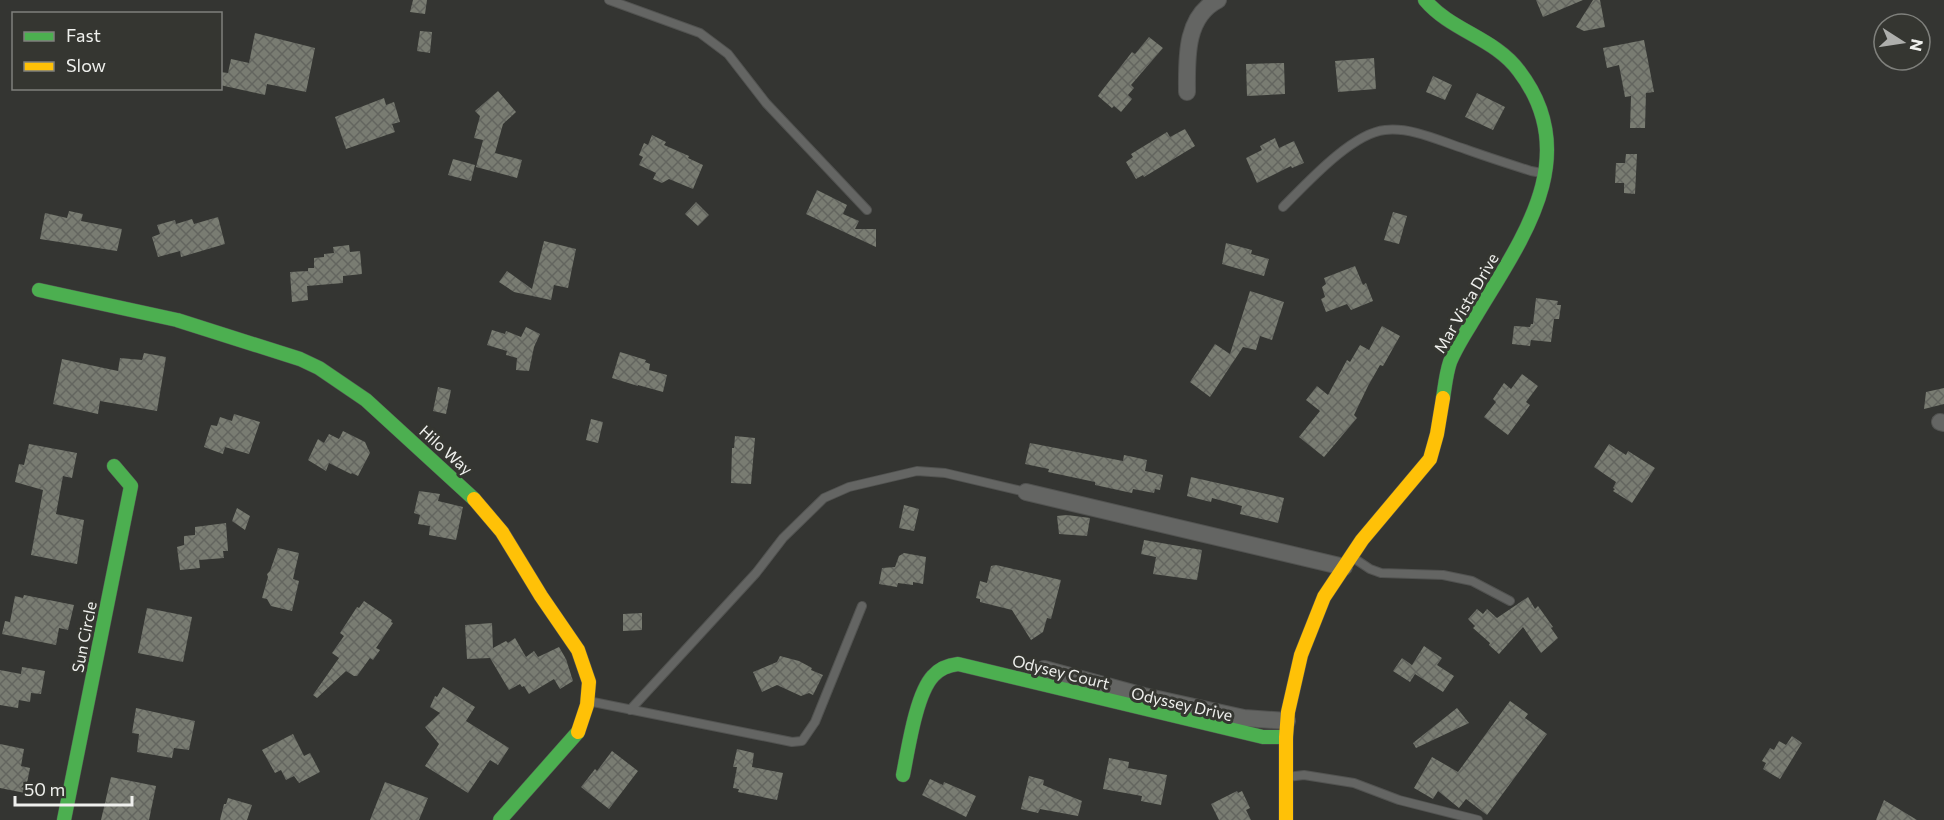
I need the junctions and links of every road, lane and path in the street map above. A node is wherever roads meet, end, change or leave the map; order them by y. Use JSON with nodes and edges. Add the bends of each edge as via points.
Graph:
{"nodes":[{"id":1,"x":609,"y":0,"type":"edge"},
{"id":2,"x":1218,"y":0,"type":"edge"},
{"id":3,"x":1425,"y":0,"type":"edge"},
{"id":4,"x":1187,"y":93,"type":"dead end"},
{"id":5,"x":1546,"y":174,"type":"junction"},
{"id":6,"x":1283,"y":207,"type":"dead end"},
{"id":7,"x":867,"y":210,"type":"dead end"},
{"id":8,"x":39,"y":290,"type":"dead end"},
{"id":9,"x":114,"y":466,"type":"dead end"},
{"id":10,"x":1026,"y":492,"type":"joint"},
{"id":11,"x":1348,"y":562,"type":"junction"},
{"id":12,"x":1510,"y":602,"type":"dead end"},
{"id":13,"x":862,"y":606,"type":"dead end"},
{"id":14,"x":1044,"y":669,"type":"dead end"},
{"id":15,"x":588,"y":701,"type":"junction"},
{"id":16,"x":630,"y":710,"type":"junction"},
{"id":17,"x":1286,"y":729,"type":"junction"},
{"id":18,"x":903,"y":774,"type":"dead end"},
{"id":19,"x":1287,"y":777,"type":"junction"},
{"id":20,"x":64,"y":820,"type":"edge"},
{"id":21,"x":501,"y":820,"type":"edge"},
{"id":22,"x":1286,"y":820,"type":"edge"},
{"id":23,"x":1478,"y":820,"type":"edge"}],
"edges":[{"from":1,"to":7,"type":"lane","via":[[700,33],[728,54],[766,103]]},
{"from":2,"to":4,"type":"street","via":[[1209,4],[1193,28]]},
{"from":3,"to":5,"type":"street","name":"Mar Vista Drive","via":[[1436,12],[1501,51],[1517,68],[1540,109],[1547,144]]},
{"from":5,"to":6,"type":"lane","via":[[1422,135],[1384,130],[1353,143]]},
{"from":5,"to":11,"type":"street","name":"Mar Vista Drive","via":[[1535,215],[1451,360],[1430,459]]},
{"from":8,"to":15,"type":"street","name":"Hilo Way","via":[[177,320],[300,359],[366,400],[473,496],[502,532],[578,650],[589,681]]},
{"from":9,"to":20,"type":"street","name":"Sun Circle","via":[[131,486]]},
{"from":10,"to":11,"type":"street"},
{"from":10,"to":16,"type":"lane","via":[[945,473],[917,471],[849,487],[824,498],[783,538],[756,573]]},
{"from":11,"to":12,"type":"lane","via":[[1381,573],[1443,575],[1472,581]]},
{"from":11,"to":17,"type":"street","name":"Mar Vista Drive","via":[[1324,597],[1301,655]]},
{"from":13,"to":16,"type":"lane","via":[[815,722],[802,741]]},
{"from":14,"to":17,"type":"street","name":"Odyssey Drive"},
{"from":15,"to":16,"type":"lane"},
{"from":15,"to":21,"type":"street","name":"Hilo Way","via":[[578,732]]},
{"from":17,"to":18,"type":"street","name":"Odysey Court","via":[[1263,737],[955,664],[946,666],[929,680]]},
{"from":17,"to":19,"type":"street","name":"Mar Vista Drive"},
{"from":19,"to":22,"type":"street","name":"Mar Vista Drive"},
{"from":19,"to":23,"type":"lane","via":[[1304,775],[1354,783],[1399,800]]}]}
